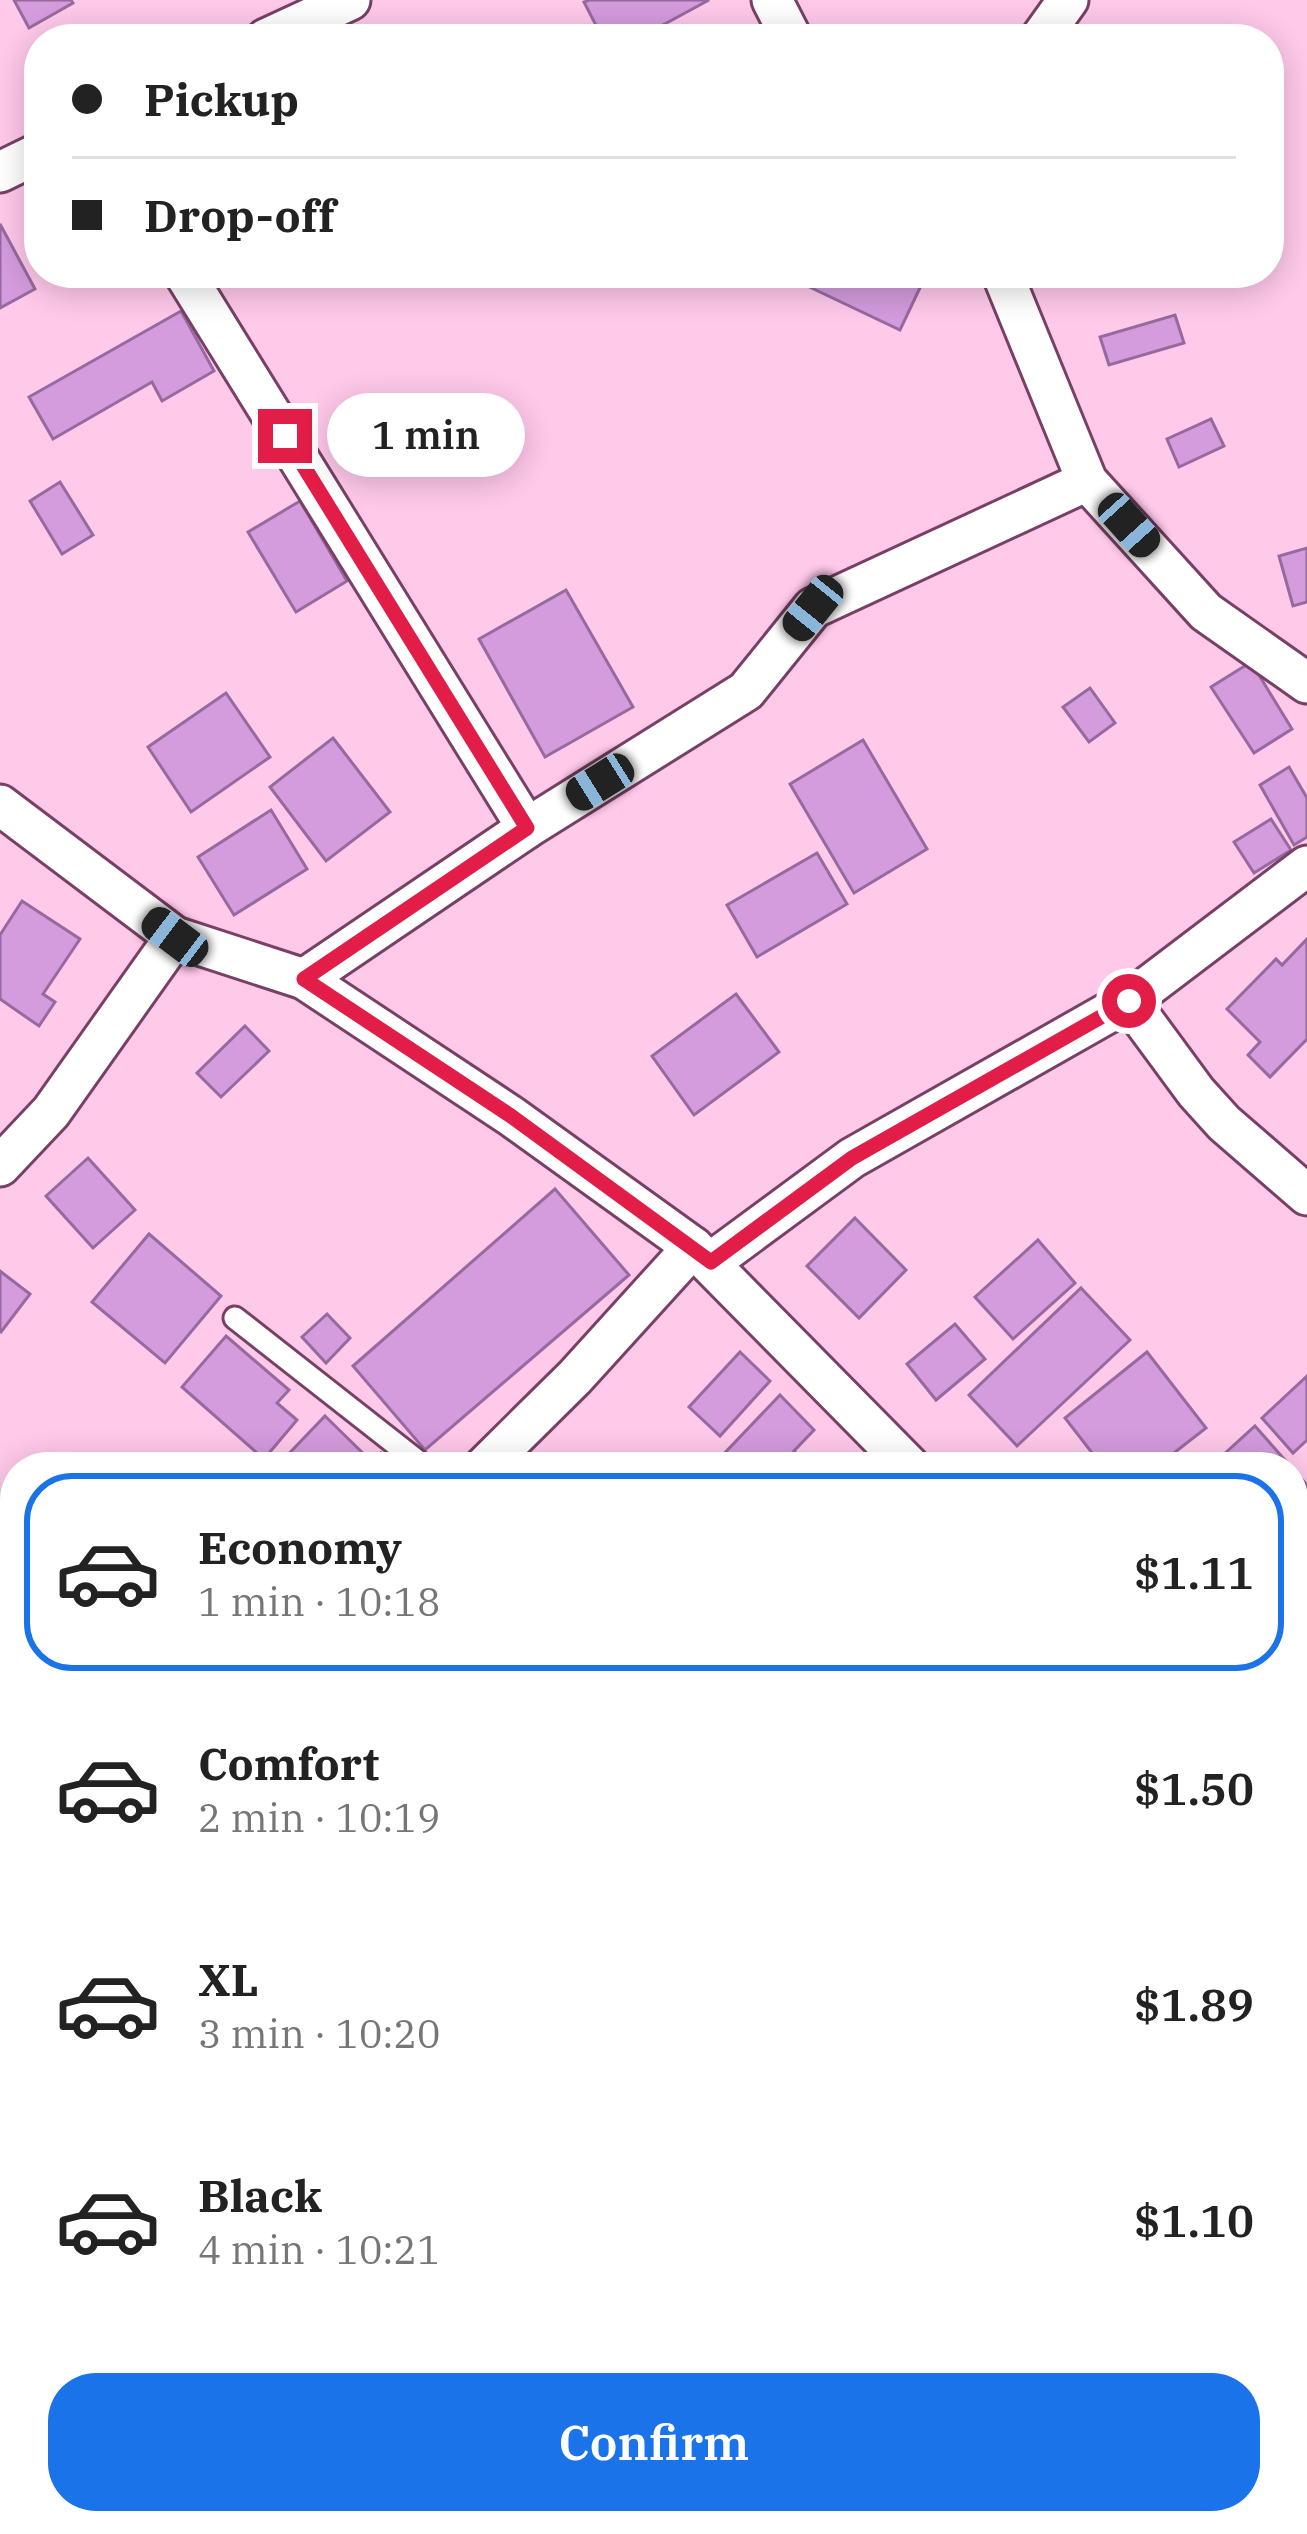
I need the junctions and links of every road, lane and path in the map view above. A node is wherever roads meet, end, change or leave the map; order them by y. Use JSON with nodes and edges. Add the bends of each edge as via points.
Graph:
{"nodes":[{"id":1,"x":350,"y":0,"type":"edge"},
{"id":2,"x":298,"y":24,"type":"edge"},
{"id":3,"x":193,"y":288,"type":"edge"},
{"id":4,"x":1008,"y":288,"type":"edge"},
{"id":5,"x":1087,"y":481,"type":"junction"},
{"id":6,"x":1307,"y":682,"type":"edge"},
{"id":7,"x":0,"y":806,"type":"edge"},
{"id":8,"x":527,"y":828,"type":"junction"},
{"id":9,"x":1307,"y":866,"type":"edge"},
{"id":10,"x":175,"y":937,"type":"junction"},
{"id":11,"x":304,"y":979,"type":"junction"},
{"id":12,"x":1129,"y":1001,"type":"junction"},
{"id":13,"x":0,"y":1166,"type":"edge"},
{"id":14,"x":1307,"y":1195,"type":"edge"},
{"id":15,"x":702,"y":1254,"type":"junction"},
{"id":16,"x":235,"y":1318,"type":"dead end"},
{"id":17,"x":406,"y":1452,"type":"edge"},
{"id":18,"x":499,"y":1452,"type":"edge"},
{"id":19,"x":895,"y":1452,"type":"edge"}],
"edges":[{"from":1,"to":2,"type":"street"},
{"from":3,"to":8,"type":"street"},
{"from":4,"to":5,"type":"street"},
{"from":5,"to":6,"type":"street","via":[[1206,612]]},
{"from":5,"to":8,"type":"street","via":[[813,608],[746,691]]},
{"from":7,"to":10,"type":"street"},
{"from":8,"to":11,"type":"street"},
{"from":9,"to":12,"type":"street"},
{"from":10,"to":11,"type":"street"},
{"from":10,"to":13,"type":"street","via":[[50,1112]]},
{"from":11,"to":15,"type":"street"},
{"from":12,"to":14,"type":"street","via":[[1224,1123]]},
{"from":12,"to":15,"type":"street","via":[[852,1158]]},
{"from":15,"to":18,"type":"street"},
{"from":15,"to":19,"type":"street"},
{"from":16,"to":17,"type":"lane"}]}
